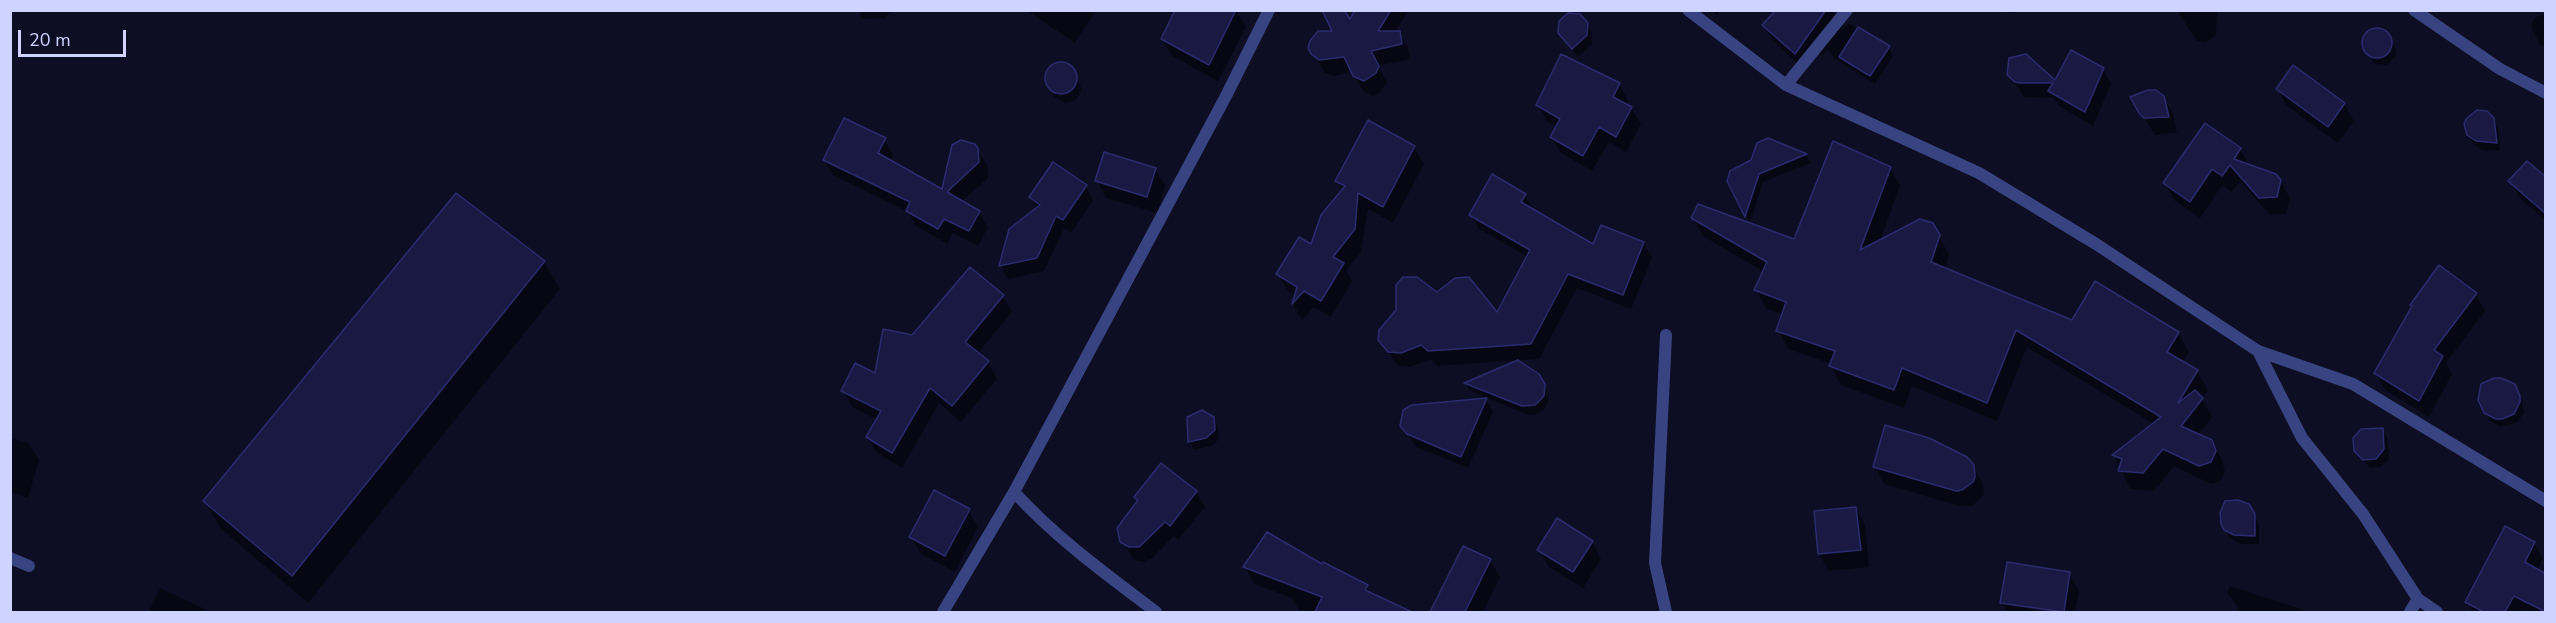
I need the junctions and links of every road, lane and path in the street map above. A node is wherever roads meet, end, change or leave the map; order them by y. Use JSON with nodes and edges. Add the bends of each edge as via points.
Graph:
{"nodes":[{"id":1,"x":1269,"y":10,"type":"edge"},
{"id":2,"x":1688,"y":10,"type":"edge"},
{"id":3,"x":1848,"y":10,"type":"edge"},
{"id":4,"x":2414,"y":10,"type":"edge"},
{"id":5,"x":1786,"y":85,"type":"junction"},
{"id":6,"x":2546,"y":93,"type":"edge"},
{"id":7,"x":1666,"y":335,"type":"dead end"},
{"id":8,"x":2258,"y":351,"type":"junction"},
{"id":9,"x":1014,"y":492,"type":"junction"},
{"id":10,"x":2546,"y":501,"type":"edge"},
{"id":11,"x":10,"y":558,"type":"edge"},
{"id":12,"x":30,"y":566,"type":"dead end"},
{"id":13,"x":2418,"y":598,"type":"junction"},
{"id":14,"x":943,"y":612,"type":"edge"},
{"id":15,"x":1156,"y":612,"type":"edge"},
{"id":16,"x":1666,"y":612,"type":"edge"},
{"id":17,"x":2410,"y":612,"type":"edge"},
{"id":18,"x":2438,"y":612,"type":"edge"}],
"edges":[{"from":1,"to":9,"type":"street"},
{"from":2,"to":5,"type":"street"},
{"from":3,"to":5,"type":"street"},
{"from":4,"to":6,"type":"street","via":[[2500,69]]},
{"from":5,"to":8,"type":"street","via":[[1979,173],[2096,244]]},
{"from":7,"to":16,"type":"street","via":[[1655,563]]},
{"from":8,"to":10,"type":"street","via":[[2353,384]]},
{"from":8,"to":13,"type":"street","via":[[2302,438],[2363,514]]},
{"from":9,"to":14,"type":"street"},
{"from":9,"to":15,"type":"street","via":[[1060,536]]},
{"from":11,"to":12,"type":"street"},
{"from":13,"to":17,"type":"street"},
{"from":13,"to":18,"type":"street"}]}
